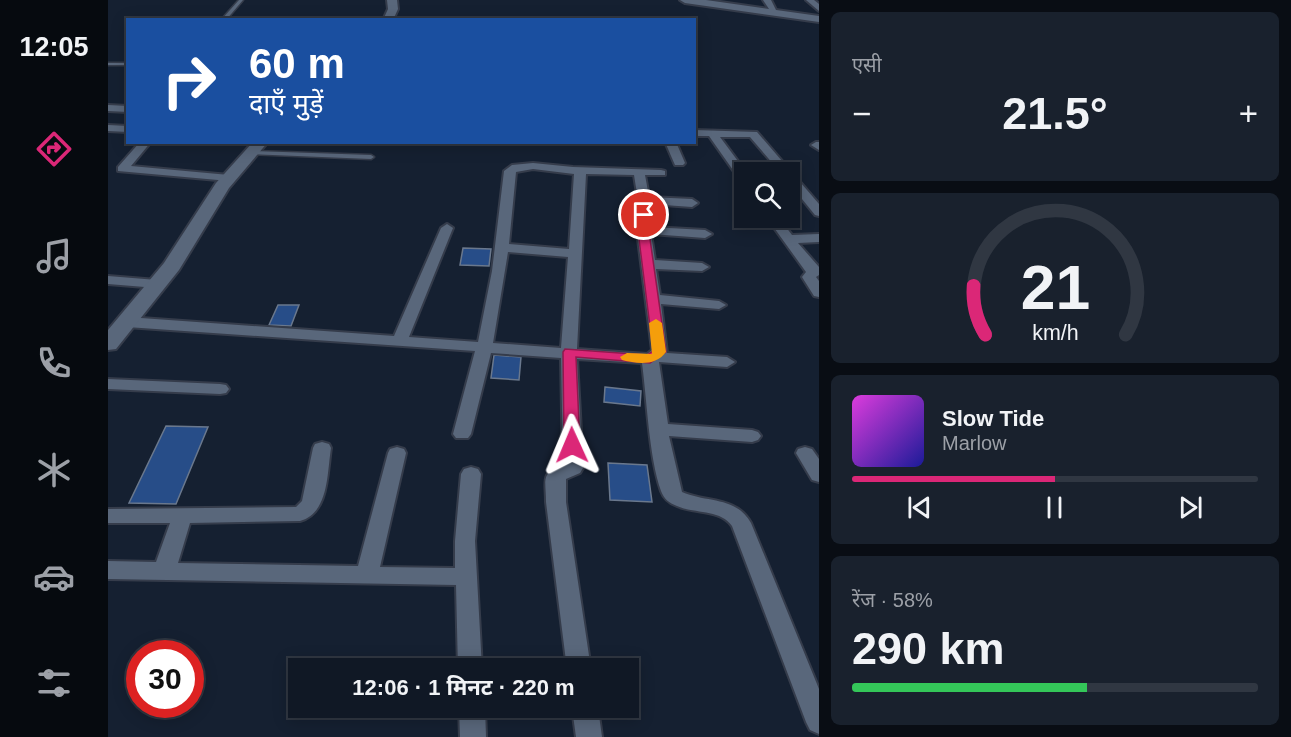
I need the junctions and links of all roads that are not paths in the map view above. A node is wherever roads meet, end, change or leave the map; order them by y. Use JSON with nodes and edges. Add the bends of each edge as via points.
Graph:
{"nodes":[{"id":1,"x":241,"y":0,"type":"edge"},
{"id":2,"x":392,"y":0,"type":"edge"},
{"id":3,"x":685,"y":0,"type":"edge"},
{"id":4,"x":705,"y":0,"type":"edge"},
{"id":5,"x":767,"y":0,"type":"edge"},
{"id":6,"x":810,"y":0,"type":"edge"},
{"id":7,"x":819,"y":9,"type":"edge"},
{"id":8,"x":774,"y":10,"type":"junction"},
{"id":9,"x":819,"y":17,"type":"edge"},
{"id":10,"x":225,"y":18,"type":"edge"},
{"id":11,"x":389,"y":18,"type":"edge"},
{"id":12,"x":108,"y":64,"type":"edge"},
{"id":13,"x":126,"y":64,"type":"edge"},
{"id":14,"x":108,"y":108,"type":"edge"},
{"id":15,"x":126,"y":108,"type":"edge"},
{"id":16,"x":108,"y":128,"type":"edge"},
{"id":17,"x":126,"y":129,"type":"edge"},
{"id":18,"x":696,"y":133,"type":"edge"},
{"id":19,"x":712,"y":133,"type":"junction"},
{"id":20,"x":144,"y":144,"type":"edge"},
{"id":21,"x":671,"y":144,"type":"edge"},
{"id":22,"x":256,"y":148,"type":"edge"},
{"id":23,"x":371,"y":157,"type":"dead end"},
{"id":24,"x":777,"y":162,"type":"edge"},
{"id":25,"x":679,"y":163,"type":"dead end"},
{"id":26,"x":734,"y":164,"type":"edge"},
{"id":27,"x":580,"y":171,"type":"junction"},
{"id":28,"x":639,"y":172,"type":"junction"},
{"id":29,"x":661,"y":173,"type":"dead end"},
{"id":30,"x":229,"y":178,"type":"junction"},
{"id":31,"x":800,"y":189,"type":"edge"},
{"id":32,"x":644,"y":200,"type":"junction"},
{"id":33,"x":692,"y":203,"type":"dead end"},
{"id":34,"x":819,"y":212,"type":"edge"},
{"id":35,"x":447,"y":228,"type":"dead end"},
{"id":36,"x":781,"y":228,"type":"edge"},
{"id":37,"x":644,"y":230,"type":"junction"},
{"id":38,"x":705,"y":234,"type":"dead end"},
{"id":39,"x":819,"y":238,"type":"edge"},
{"id":40,"x":789,"y":239,"type":"junction"},
{"id":41,"x":503,"y":248,"type":"junction"},
{"id":42,"x":574,"y":253,"type":"junction"},
{"id":43,"x":648,"y":264,"type":"junction"},
{"id":44,"x":702,"y":267,"type":"dead end"},
{"id":45,"x":816,"y":271,"type":"edge"},
{"id":46,"x":108,"y":280,"type":"edge"},
{"id":47,"x":158,"y":284,"type":"junction"},
{"id":48,"x":819,"y":292,"type":"edge"},
{"id":49,"x":652,"y":299,"type":"junction"},
{"id":50,"x":719,"y":305,"type":"dead end"},
{"id":51,"x":127,"y":322,"type":"junction"},
{"id":52,"x":110,"y":339,"type":"edge"},
{"id":53,"x":399,"y":342,"type":"junction"},
{"id":54,"x":483,"y":346,"type":"junction"},
{"id":55,"x":569,"y":352,"type":"junction"},
{"id":56,"x":653,"y":358,"type":"junction"},
{"id":57,"x":727,"y":362,"type":"dead end"},
{"id":58,"x":108,"y":384,"type":"edge"},
{"id":59,"x":220,"y":389,"type":"dead end"},
{"id":60,"x":659,"y":429,"type":"junction"},
{"id":61,"x":462,"y":434,"type":"dead end"},
{"id":62,"x":752,"y":436,"type":"dead end"},
{"id":63,"x":322,"y":448,"type":"dead end"},
{"id":64,"x":397,"y":453,"type":"dead end"},
{"id":65,"x":805,"y":453,"type":"dead end"},
{"id":66,"x":471,"y":474,"type":"dead end"},
{"id":67,"x":819,"y":475,"type":"edge"},
{"id":68,"x":108,"y":516,"type":"edge"},
{"id":69,"x":182,"y":516,"type":"junction"},
{"id":70,"x":108,"y":570,"type":"edge"},
{"id":71,"x":164,"y":572,"type":"junction"},
{"id":72,"x":367,"y":575,"type":"junction"},
{"id":73,"x":466,"y":577,"type":"junction"},
{"id":74,"x":470,"y":658,"type":"edge"},
{"id":75,"x":577,"y":658,"type":"edge"},
{"id":76,"x":472,"y":718,"type":"edge"},
{"id":77,"x":587,"y":718,"type":"edge"},
{"id":78,"x":819,"y":722,"type":"edge"},
{"id":79,"x":473,"y":737,"type":"edge"},
{"id":80,"x":590,"y":737,"type":"edge"}],
"edges":[{"from":1,"to":10,"type":"lane"},
{"from":2,"to":11,"type":"street"},
{"from":3,"to":9,"type":"street"},
{"from":4,"to":8,"type":"street"},
{"from":5,"to":8,"type":"street"},
{"from":6,"to":7,"type":"street"},
{"from":8,"to":9,"type":"street"},
{"from":12,"to":13,"type":"lane"},
{"from":14,"to":15,"type":"street"},
{"from":16,"to":17,"type":"street"},
{"from":18,"to":19,"type":"street"},
{"from":19,"to":24,"type":"street","via":[[753,134]]},
{"from":19,"to":26,"type":"street"},
{"from":20,"to":30,"type":"street","via":[[122,169]]},
{"from":21,"to":25,"type":"street"},
{"from":22,"to":23,"type":"lane"},
{"from":22,"to":30,"type":"street"},
{"from":27,"to":28,"type":"street"},
{"from":27,"to":41,"type":"street","via":[[520,166],[512,169]]},
{"from":27,"to":42,"type":"street"},
{"from":28,"to":29,"type":"street"},
{"from":28,"to":32,"type":"street"},
{"from":30,"to":47,"type":"street"},
{"from":31,"to":34,"type":"street"},
{"from":32,"to":33,"type":"street"},
{"from":32,"to":37,"type":"street"},
{"from":35,"to":53,"type":"street"},
{"from":36,"to":40,"type":"street"},
{"from":37,"to":38,"type":"street"},
{"from":37,"to":43,"type":"street"},
{"from":39,"to":40,"type":"street"},
{"from":40,"to":45,"type":"street"},
{"from":41,"to":42,"type":"street"},
{"from":41,"to":54,"type":"street"},
{"from":42,"to":55,"type":"street"},
{"from":43,"to":44,"type":"street"},
{"from":43,"to":49,"type":"street"},
{"from":45,"to":48,"type":"street","via":[[809,277]]},
{"from":46,"to":47,"type":"street"},
{"from":47,"to":51,"type":"street"},
{"from":49,"to":50,"type":"street"},
{"from":49,"to":56,"type":"street","via":[[660,352]]},
{"from":51,"to":52,"type":"street"},
{"from":51,"to":53,"type":"street"},
{"from":53,"to":54,"type":"street"},
{"from":54,"to":55,"type":"street"},
{"from":54,"to":61,"type":"street"},
{"from":55,"to":56,"type":"street"},
{"from":55,"to":75,"type":"street","via":[[573,468],[556,475],[556,502]]},
{"from":56,"to":57,"type":"street"},
{"from":56,"to":60,"type":"street"},
{"from":58,"to":59,"type":"street"},
{"from":60,"to":62,"type":"street"},
{"from":60,"to":78,"type":"street","via":[[667,481],[675,497],[724,509],[741,523]]},
{"from":63,"to":69,"type":"street","via":[[312,501],[300,514]]},
{"from":64,"to":72,"type":"street"},
{"from":65,"to":67,"type":"street"},
{"from":66,"to":73,"type":"street"},
{"from":68,"to":69,"type":"street"},
{"from":69,"to":71,"type":"street"},
{"from":70,"to":71,"type":"street"},
{"from":71,"to":72,"type":"street"},
{"from":72,"to":73,"type":"street"},
{"from":73,"to":74,"type":"street"},
{"from":76,"to":79,"type":"street"},
{"from":77,"to":80,"type":"street"}]}
